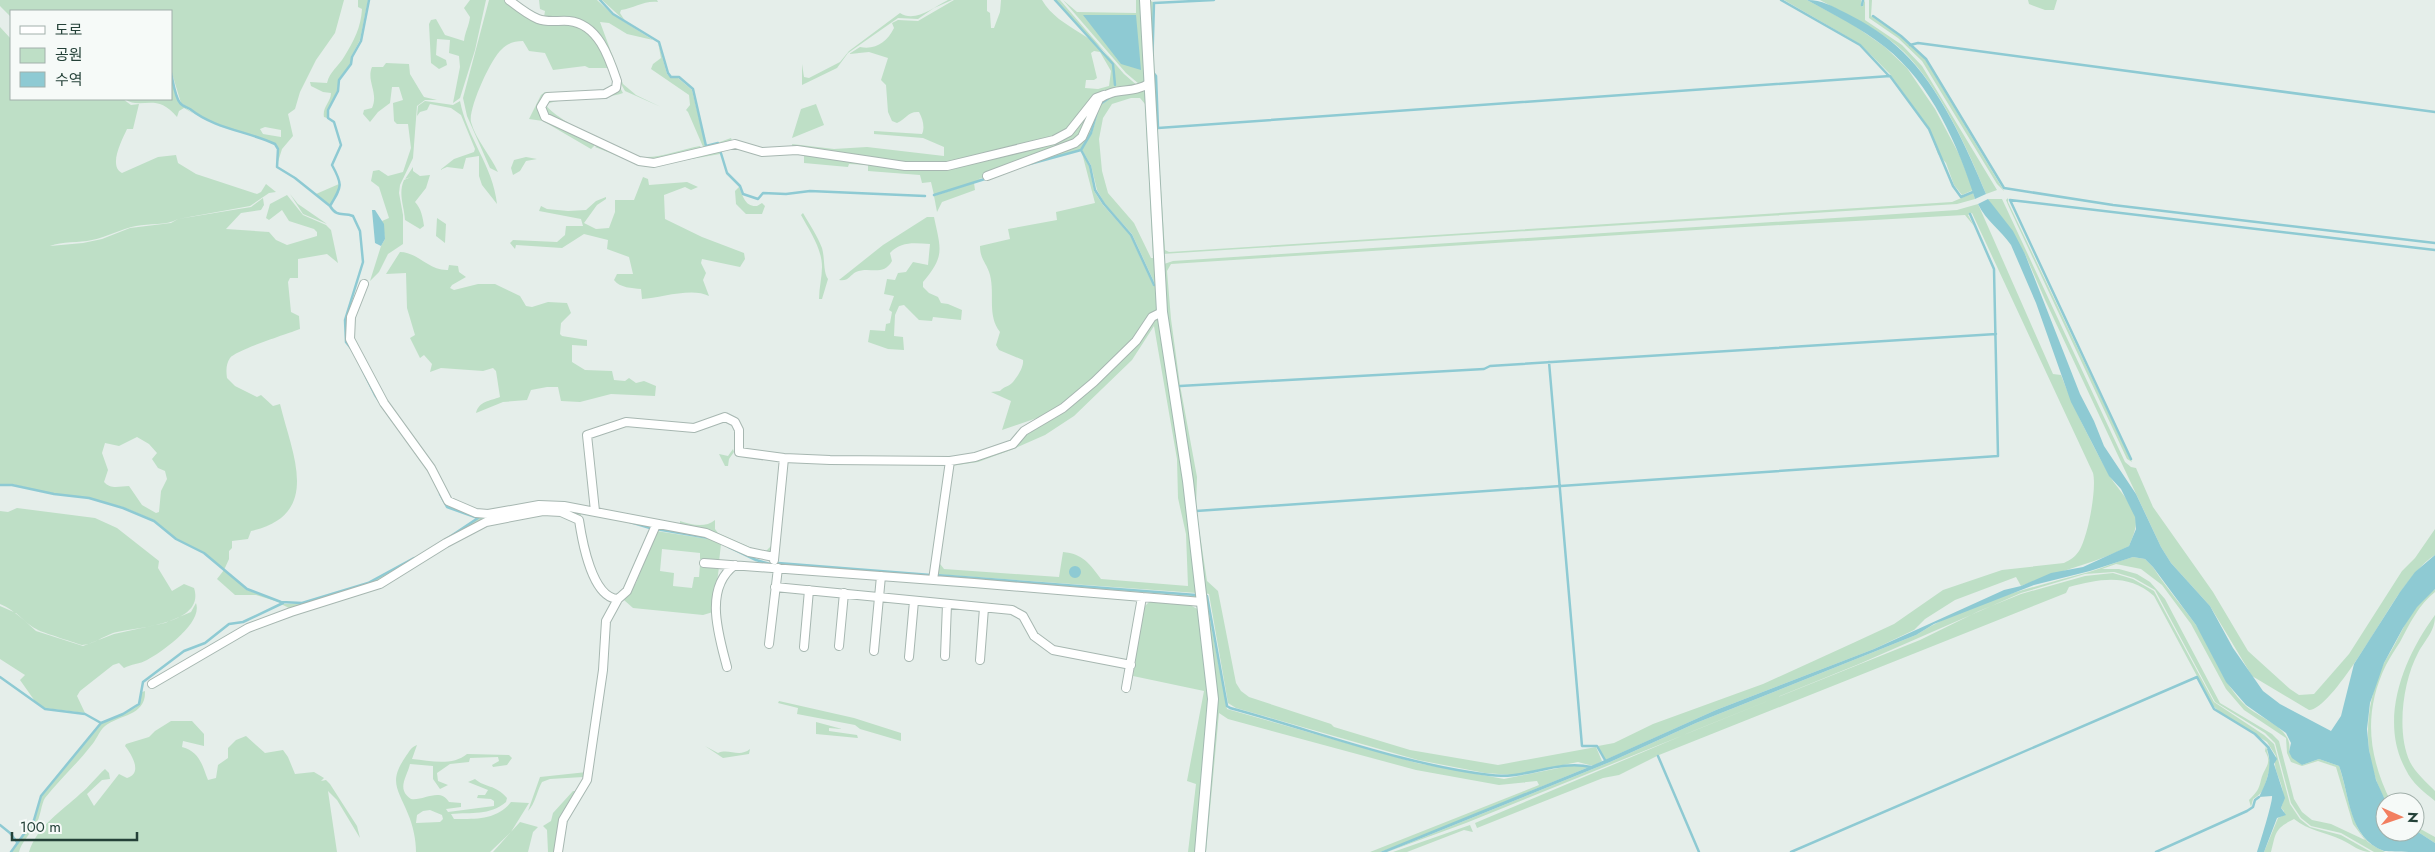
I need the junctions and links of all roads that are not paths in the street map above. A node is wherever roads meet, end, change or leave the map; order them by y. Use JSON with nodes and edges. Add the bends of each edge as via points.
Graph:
{"nodes":[{"id":1,"x":509,"y":0,"type":"edge"},
{"id":2,"x":1145,"y":0,"type":"edge"},
{"id":3,"x":1148,"y":84,"type":"junction"},
{"id":4,"x":1104,"y":95,"type":"junction"},
{"id":5,"x":986,"y":176,"type":"dead end"},
{"id":6,"x":364,"y":284,"type":"dead end"},
{"id":7,"x":1162,"y":312,"type":"junction"},
{"id":8,"x":784,"y":458,"type":"junction"},
{"id":9,"x":950,"y":461,"type":"junction"},
{"id":10,"x":595,"y":511,"type":"junction"},
{"id":11,"x":656,"y":524,"type":"junction"},
{"id":12,"x":774,"y":557,"type":"junction"},
{"id":13,"x":704,"y":563,"type":"dead end"},
{"id":14,"x":735,"y":565,"type":"junction"},
{"id":15,"x":776,"y":568,"type":"junction"},
{"id":16,"x":880,"y":576,"type":"junction"},
{"id":17,"x":933,"y":580,"type":"junction"},
{"id":18,"x":774,"y":587,"type":"junction"},
{"id":19,"x":809,"y":590,"type":"junction"},
{"id":20,"x":844,"y":594,"type":"junction"},
{"id":21,"x":879,"y":597,"type":"junction"},
{"id":22,"x":1142,"y":597,"type":"junction"},
{"id":23,"x":618,"y":599,"type":"junction"},
{"id":24,"x":914,"y":601,"type":"junction"},
{"id":25,"x":1202,"y":602,"type":"junction"},
{"id":26,"x":947,"y":604,"type":"junction"},
{"id":27,"x":984,"y":608,"type":"junction"},
{"id":28,"x":769,"y":644,"type":"dead end"},
{"id":29,"x":839,"y":646,"type":"dead end"},
{"id":30,"x":804,"y":647,"type":"dead end"},
{"id":31,"x":874,"y":651,"type":"dead end"},
{"id":32,"x":945,"y":656,"type":"dead end"},
{"id":33,"x":909,"y":657,"type":"dead end"},
{"id":34,"x":980,"y":660,"type":"dead end"},
{"id":35,"x":1131,"y":665,"type":"junction"},
{"id":36,"x":727,"y":667,"type":"dead end"},
{"id":37,"x":152,"y":684,"type":"dead end"},
{"id":38,"x":1126,"y":688,"type":"dead end"},
{"id":39,"x":558,"y":852,"type":"edge"},
{"id":40,"x":1200,"y":852,"type":"edge"}],
"edges":[{"from":1,"to":4,"type":"street","via":[[537,19],[581,24],[599,39],[617,81],[616,88],[605,94],[547,97],[541,107],[545,117],[639,161],[654,163],[735,144],[762,152],[797,150],[905,166],[947,166],[1054,140],[1069,132],[1096,98]]},
{"from":2,"to":3,"type":"street"},
{"from":3,"to":4,"type":"street"},
{"from":3,"to":7,"type":"street"},
{"from":4,"to":5,"type":"street","via":[[1099,99],[1082,137],[1075,143]]},
{"from":6,"to":10,"type":"street","via":[[351,317],[350,340],[384,403],[431,468],[448,501],[476,513],[488,514],[552,504]]},
{"from":7,"to":9,"type":"street","via":[[1152,317],[1136,341],[1094,382],[1063,408],[1024,431],[1013,444],[975,457]]},
{"from":7,"to":25,"type":"street","via":[[1188,481]]},
{"from":8,"to":9,"type":"street"},
{"from":8,"to":10,"type":"street","via":[[739,452],[739,430],[735,422],[725,417],[694,428],[626,422],[587,435]]},
{"from":8,"to":12,"type":"street"},
{"from":9,"to":17,"type":"street"},
{"from":10,"to":11,"type":"street"},
{"from":11,"to":12,"type":"street","via":[[706,533],[749,552]]},
{"from":11,"to":23,"type":"street","via":[[627,591]]},
{"from":12,"to":15,"type":"street"},
{"from":13,"to":14,"type":"street"},
{"from":14,"to":15,"type":"street"},
{"from":14,"to":36,"type":"street","via":[[725,572],[715,614]]},
{"from":15,"to":16,"type":"street"},
{"from":15,"to":18,"type":"street"},
{"from":16,"to":17,"type":"street"},
{"from":16,"to":21,"type":"street"},
{"from":17,"to":22,"type":"street"},
{"from":18,"to":19,"type":"street"},
{"from":18,"to":28,"type":"street"},
{"from":19,"to":20,"type":"street"},
{"from":19,"to":30,"type":"street"},
{"from":20,"to":21,"type":"street"},
{"from":20,"to":29,"type":"street"},
{"from":21,"to":24,"type":"street"},
{"from":21,"to":31,"type":"street"},
{"from":22,"to":25,"type":"street"},
{"from":22,"to":35,"type":"street"},
{"from":23,"to":37,"type":"street","via":[[612,599],[600,588],[580,537],[579,520],[561,512],[519,515],[486,522],[380,584],[248,628]]},
{"from":23,"to":39,"type":"street","via":[[606,621],[603,670],[587,780],[563,820]]},
{"from":24,"to":26,"type":"street"},
{"from":24,"to":33,"type":"street"},
{"from":25,"to":40,"type":"street","via":[[1213,710]]},
{"from":26,"to":27,"type":"street"},
{"from":26,"to":32,"type":"street"},
{"from":27,"to":34,"type":"street"},
{"from":27,"to":35,"type":"street","via":[[1019,612],[1034,636],[1053,650]]},
{"from":35,"to":38,"type":"street"}]}
